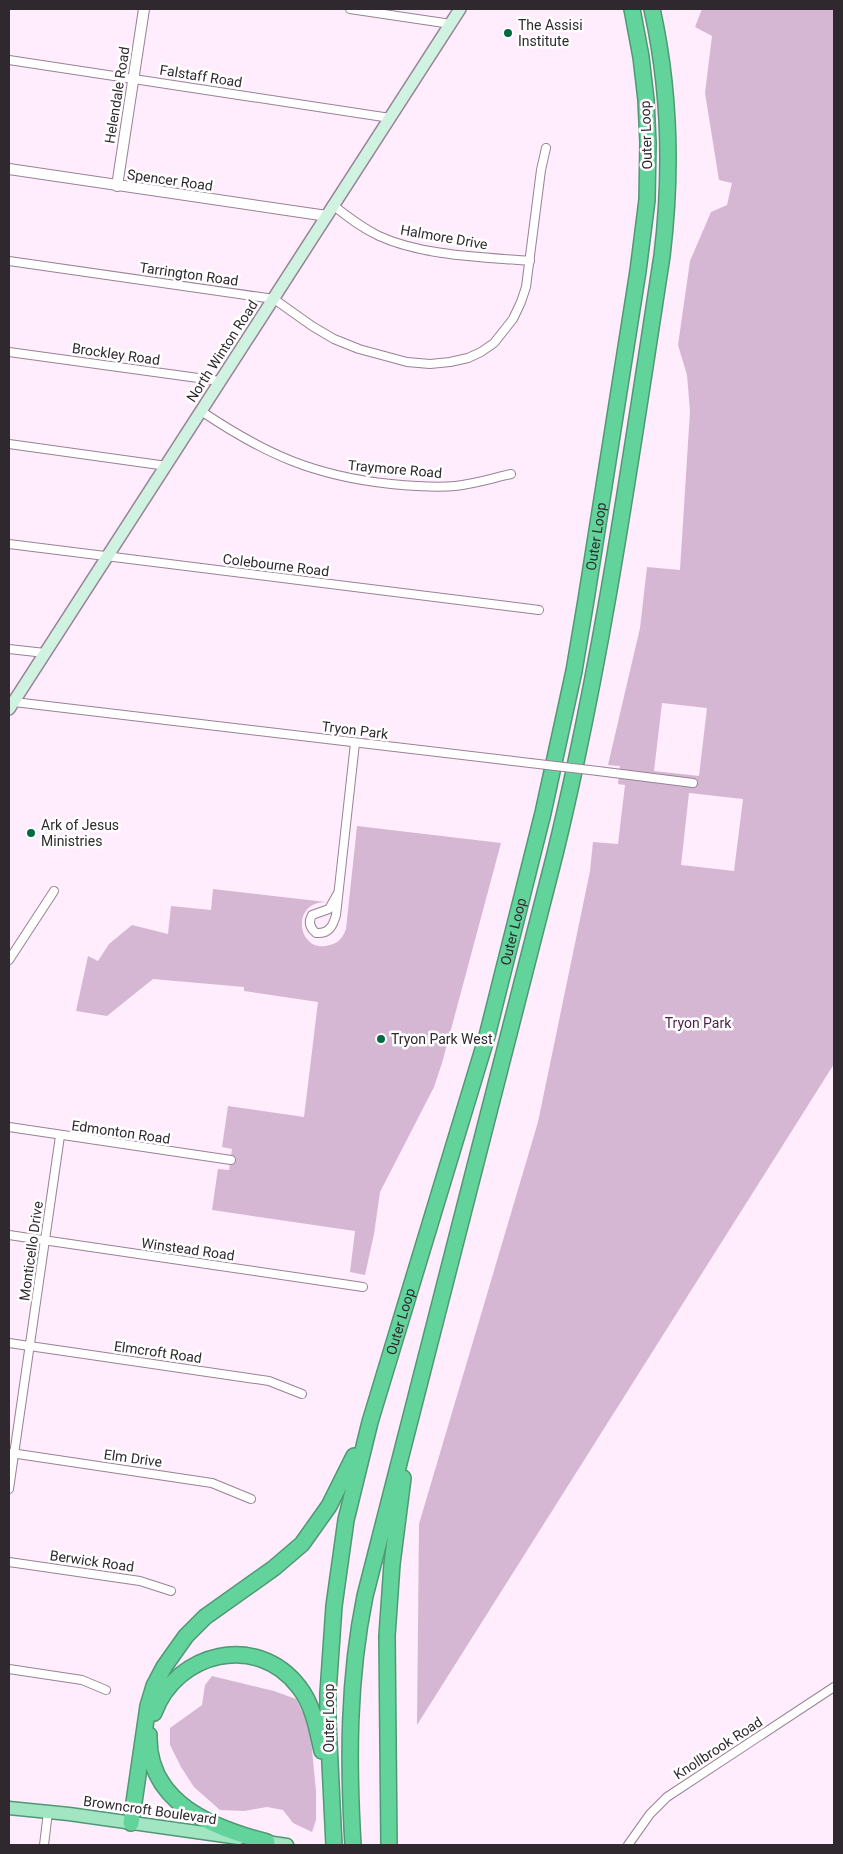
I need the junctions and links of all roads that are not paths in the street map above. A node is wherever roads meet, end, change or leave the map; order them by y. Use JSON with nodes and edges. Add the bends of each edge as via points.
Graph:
{"nodes":[{"id":1,"x":144,"y":9,"type":"edge"},
{"id":2,"x":350,"y":9,"type":"edge"},
{"id":3,"x":460,"y":9,"type":"edge"},
{"id":4,"x":632,"y":9,"type":"edge"},
{"id":5,"x":652,"y":9,"type":"edge"},
{"id":6,"x":450,"y":24,"type":"junction"},
{"id":7,"x":9,"y":60,"type":"edge"},
{"id":8,"x":133,"y":79,"type":"junction"},
{"id":9,"x":390,"y":118,"type":"junction"},
{"id":10,"x":546,"y":148,"type":"dead end"},
{"id":11,"x":9,"y":169,"type":"edge"},
{"id":12,"x":117,"y":186,"type":"junction"},
{"id":13,"x":334,"y":206,"type":"junction"},
{"id":14,"x":327,"y":216,"type":"junction"},
{"id":15,"x":9,"y":261,"type":"edge"},
{"id":16,"x":530,"y":261,"type":"junction"},
{"id":17,"x":274,"y":299,"type":"junction"},
{"id":18,"x":9,"y":352,"type":"edge"},
{"id":19,"x":220,"y":381,"type":"junction"},
{"id":20,"x":201,"y":411,"type":"junction"},
{"id":21,"x":9,"y":444,"type":"edge"},
{"id":22,"x":167,"y":466,"type":"junction"},
{"id":23,"x":511,"y":474,"type":"dead end"},
{"id":24,"x":9,"y":544,"type":"edge"},
{"id":25,"x":107,"y":556,"type":"junction"},
{"id":26,"x":539,"y":610,"type":"dead end"},
{"id":27,"x":9,"y":649,"type":"edge"},
{"id":28,"x":45,"y":653,"type":"junction"},
{"id":29,"x":11,"y":706,"type":"edge"},
{"id":30,"x":354,"y":743,"type":"junction"},
{"id":31,"x":693,"y":783,"type":"dead end"},
{"id":32,"x":54,"y":890,"type":"dead end"},
{"id":33,"x":338,"y":893,"type":"junction"},
{"id":34,"x":9,"y":960,"type":"edge"},
{"id":35,"x":9,"y":1127,"type":"edge"},
{"id":36,"x":60,"y":1136,"type":"junction"},
{"id":37,"x":231,"y":1160,"type":"dead end"},
{"id":38,"x":9,"y":1236,"type":"edge"},
{"id":39,"x":45,"y":1241,"type":"junction"},
{"id":40,"x":363,"y":1287,"type":"dead end"},
{"id":41,"x":9,"y":1343,"type":"edge"},
{"id":42,"x":29,"y":1346,"type":"junction"},
{"id":43,"x":302,"y":1394,"type":"dead end"},
{"id":44,"x":378,"y":1394,"type":"junction"},
{"id":45,"x":414,"y":1399,"type":"junction"},
{"id":46,"x":11,"y":1453,"type":"edge"},
{"id":47,"x":9,"y":1489,"type":"edge"},
{"id":48,"x":251,"y":1499,"type":"dead end"},
{"id":49,"x":9,"y":1562,"type":"edge"},
{"id":50,"x":171,"y":1591,"type":"dead end"},
{"id":51,"x":9,"y":1669,"type":"edge"},
{"id":52,"x":834,"y":1686,"type":"edge"},
{"id":53,"x":106,"y":1690,"type":"dead end"},
{"id":54,"x":152,"y":1716,"type":"junction"},
{"id":55,"x":140,"y":1756,"type":"junction"},
{"id":56,"x":9,"y":1808,"type":"edge"},
{"id":57,"x":48,"y":1812,"type":"junction"},
{"id":58,"x":332,"y":1818,"type":"junction"},
{"id":59,"x":131,"y":1823,"type":"junction"},
{"id":60,"x":267,"y":1842,"type":"junction"},
{"id":61,"x":44,"y":1845,"type":"edge"},
{"id":62,"x":287,"y":1845,"type":"edge"},
{"id":63,"x":334,"y":1845,"type":"edge"},
{"id":64,"x":353,"y":1845,"type":"edge"},
{"id":65,"x":389,"y":1845,"type":"edge"},
{"id":66,"x":628,"y":1845,"type":"edge"}],
"edges":[{"from":1,"to":8,"type":"street","name":"Helendale Road"},
{"from":2,"to":6,"type":"street"},
{"from":3,"to":6,"type":"main road","name":"North Winton Road"},
{"from":4,"to":44,"type":"highway","name":"Outer Loop","via":[[647,114],[646,207],[574,671],[533,855],[483,1050]]},
{"from":5,"to":45,"type":"highway","name":"Outer Loop","via":[[667,110],[667,212],[603,634],[557,846]]},
{"from":6,"to":9,"type":"main road","name":"North Winton Road"},
{"from":7,"to":8,"type":"street","name":"Falstaff Road"},
{"from":8,"to":9,"type":"street","name":"Falstaff Road"},
{"from":8,"to":12,"type":"street","name":"Helendale Road"},
{"from":9,"to":13,"type":"main road","name":"North Winton Road"},
{"from":10,"to":16,"type":"street","name":"Tarrington Road"},
{"from":11,"to":12,"type":"street","name":"Spencer Road"},
{"from":12,"to":14,"type":"street","name":"Spencer Road"},
{"from":13,"to":14,"type":"main road","name":"North Winton Road"},
{"from":13,"to":16,"type":"street","name":"Halmore Drive","via":[[364,228],[402,244],[454,254]]},
{"from":14,"to":17,"type":"main road","name":"North Winton Road"},
{"from":15,"to":17,"type":"street","name":"Tarrington Road"},
{"from":16,"to":17,"type":"street","name":"Tarrington Road","via":[[522,302],[506,330],[482,352],[450,362],[406,362],[359,349],[334,339]]},
{"from":17,"to":19,"type":"main road","name":"North Winton Road"},
{"from":18,"to":19,"type":"street","name":"Brockley Road"},
{"from":19,"to":20,"type":"main road","name":"North Winton Road"},
{"from":20,"to":22,"type":"main road","name":"North Winton Road"},
{"from":20,"to":23,"type":"street","name":"Traymore Road","via":[[286,460],[346,478],[437,486],[470,484]]},
{"from":21,"to":22,"type":"street"},
{"from":22,"to":25,"type":"main road","name":"North Winton Road"},
{"from":24,"to":25,"type":"street","name":"Colebourne Road"},
{"from":25,"to":26,"type":"street","name":"Colebourne Road"},
{"from":25,"to":28,"type":"main road","name":"North Winton Road"},
{"from":27,"to":28,"type":"street"},
{"from":28,"to":29,"type":"main road","name":"North Winton Road"},
{"from":29,"to":30,"type":"street","name":"Tryon Park"},
{"from":30,"to":31,"type":"street","name":"Tryon Park","bridge":true},
{"from":30,"to":33,"type":"street"},
{"from":32,"to":34,"type":"street"},
{"from":33,"to":33,"type":"street","via":[[333,925],[322,934],[316,933],[309,920],[312,915],[329,909]]},
{"from":35,"to":36,"type":"street","name":"Edmonton Road"},
{"from":36,"to":37,"type":"street","name":"Edmonton Road"},
{"from":36,"to":39,"type":"street","name":"Monticello Drive"},
{"from":38,"to":39,"type":"street","name":"Winstead Road"},
{"from":39,"to":40,"type":"street","name":"Winstead Road"},
{"from":39,"to":42,"type":"street","name":"Monticello Drive"},
{"from":41,"to":42,"type":"street","name":"Elmcroft Road"},
{"from":42,"to":43,"type":"street","name":"Elmcroft Road","via":[[269,1381]]},
{"from":42,"to":46,"type":"street","name":"Monticello Drive"},
{"from":44,"to":55,"type":"highway","via":[[337,1492],[305,1540],[274,1568],[205,1617],[170,1657],[151,1696]]},
{"from":44,"to":58,"type":"highway","name":"Outer Loop","via":[[348,1513],[334,1606],[328,1707]]},
{"from":45,"to":64,"type":"highway","name":"Outer Loop","via":[[357,1638],[350,1724]]},
{"from":45,"to":65,"type":"highway","via":[[389,1596],[386,1672]]},
{"from":46,"to":47,"type":"street","name":"Monticello Drive"},
{"from":46,"to":48,"type":"street","name":"Elm Drive","via":[[212,1483]]},
{"from":49,"to":50,"type":"street","name":"Berwick Road","via":[[140,1581]]},
{"from":51,"to":53,"type":"street","via":[[82,1680]]},
{"from":52,"to":66,"type":"street","name":"Knollbrook Road","via":[[667,1797]]},
{"from":54,"to":55,"type":"highway"},
{"from":54,"to":58,"type":"highway","via":[[170,1683],[199,1662],[218,1656],[238,1655],[275,1665],[299,1687],[313,1713]]},
{"from":54,"to":60,"type":"highway","via":[[150,1752],[158,1775],[175,1798],[206,1821]]},
{"from":55,"to":59,"type":"highway"},
{"from":56,"to":57,"type":"main road","name":"Browncroft Boulevard"},
{"from":57,"to":59,"type":"main road","name":"Browncroft Boulevard"},
{"from":57,"to":61,"type":"street"},
{"from":58,"to":63,"type":"highway","name":"Outer Loop"},
{"from":59,"to":60,"type":"main road","name":"Browncroft Boulevard"},
{"from":60,"to":62,"type":"main road","name":"Browncroft Boulevard"}]}
